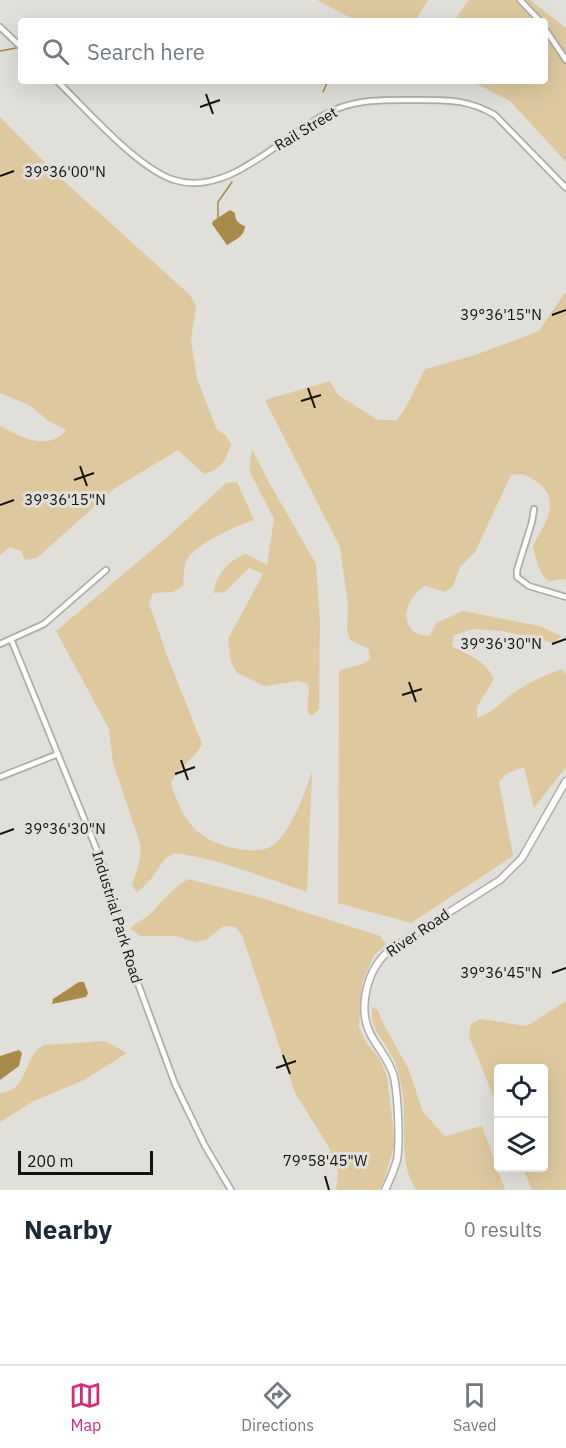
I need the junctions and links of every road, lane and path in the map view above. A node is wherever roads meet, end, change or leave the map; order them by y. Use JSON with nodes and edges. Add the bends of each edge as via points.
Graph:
{"nodes":[{"id":1,"x":520,"y":0,"type":"edge"},
{"id":2,"x":537,"y":18,"type":"edge"},
{"id":3,"x":0,"y":27,"type":"edge"},
{"id":4,"x":548,"y":33,"type":"edge"},
{"id":5,"x":18,"y":44,"type":"edge"},
{"id":6,"x":566,"y":60,"type":"edge"},
{"id":7,"x":60,"y":84,"type":"edge"},
{"id":8,"x":566,"y":188,"type":"edge"},
{"id":9,"x":534,"y":508,"type":"dead end"},
{"id":10,"x":106,"y":570,"type":"dead end"},
{"id":11,"x":566,"y":597,"type":"edge"},
{"id":12,"x":11,"y":639,"type":"junction"},
{"id":13,"x":0,"y":644,"type":"edge"},
{"id":14,"x":58,"y":754,"type":"junction"},
{"id":15,"x":0,"y":777,"type":"edge"},
{"id":16,"x":566,"y":781,"type":"edge"},
{"id":17,"x":231,"y":1190,"type":"edge"},
{"id":18,"x":386,"y":1190,"type":"edge"}],
"edges":[{"from":1,"to":2,"type":"street"},
{"from":3,"to":5,"type":"street"},
{"from":4,"to":6,"type":"street"},
{"from":7,"to":8,"type":"street","name":"Rail Street","via":[[132,154],[150,168],[181,182],[208,182],[233,173],[317,119],[346,106],[372,100],[452,100],[482,107],[495,116]]},
{"from":9,"to":11,"type":"street","via":[[517,577],[529,586]]},
{"from":10,"to":12,"type":"street","via":[[44,624]]},
{"from":12,"to":13,"type":"street"},
{"from":12,"to":14,"type":"street","name":"Industrial Park Road"},
{"from":14,"to":15,"type":"street"},
{"from":14,"to":17,"type":"street","name":"Industrial Park Road","via":[[105,870],[123,943],[175,1084]]},
{"from":16,"to":18,"type":"street","name":"River Road","via":[[522,858],[507,875],[391,949],[371,974],[366,1022],[391,1068],[396,1092],[397,1156]]}]}
